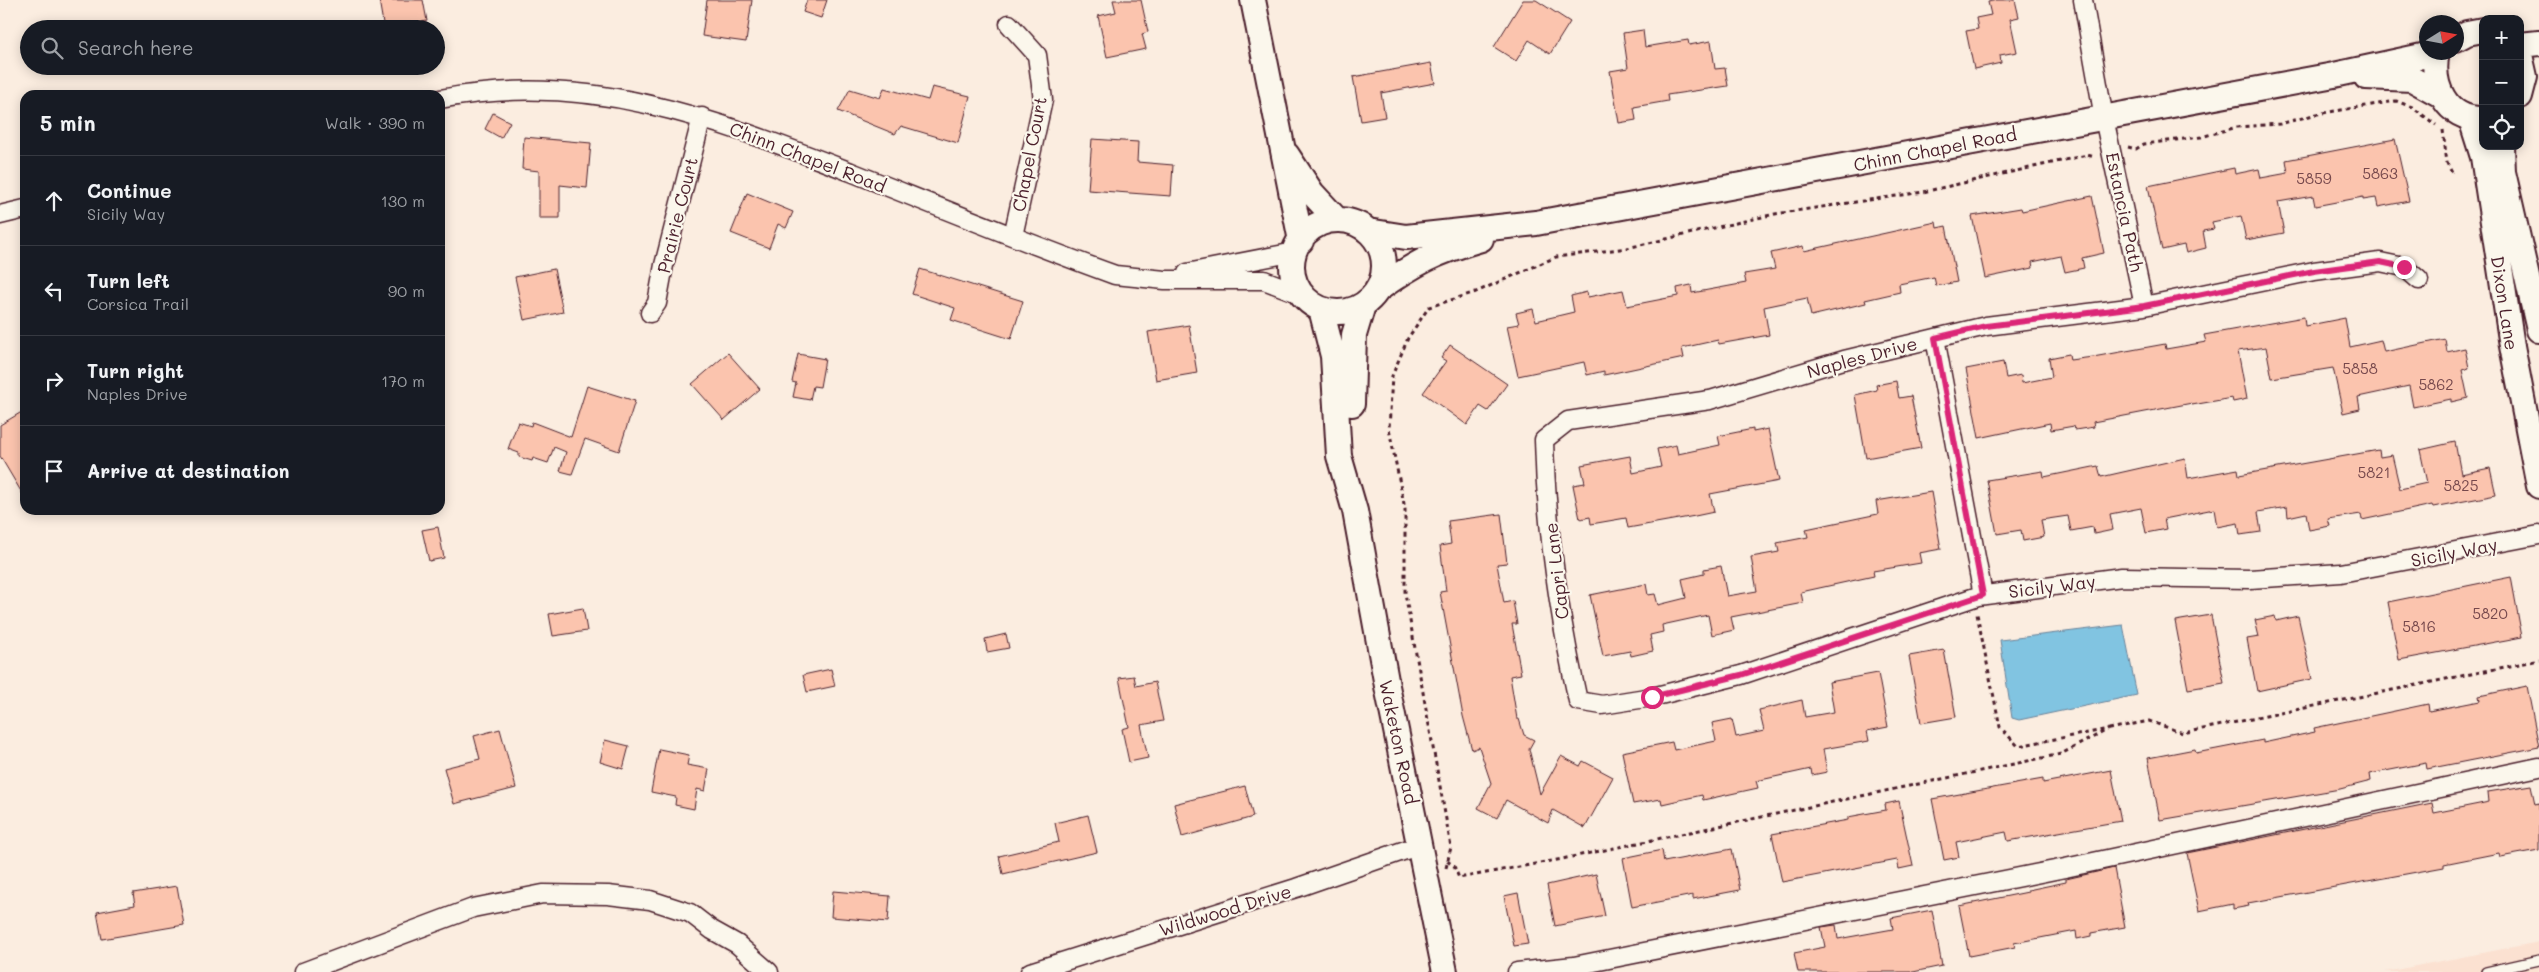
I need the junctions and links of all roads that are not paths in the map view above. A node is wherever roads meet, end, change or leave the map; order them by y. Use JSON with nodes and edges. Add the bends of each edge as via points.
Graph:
{"nodes":[{"id":1,"x":1252,"y":0,"type":"edge"},
{"id":2,"x":2082,"y":0,"type":"edge"},
{"id":3,"x":1009,"y":24,"type":"dead end"},
{"id":4,"x":2479,"y":31,"type":"edge"},
{"id":5,"x":2464,"y":35,"type":"edge"},
{"id":6,"x":2539,"y":43,"type":"edge"},
{"id":7,"x":2524,"y":45,"type":"edge"},
{"id":8,"x":2419,"y":57,"type":"edge"},
{"id":9,"x":2437,"y":60,"type":"edge"},
{"id":10,"x":2334,"y":75,"type":"junction"},
{"id":11,"x":2439,"y":94,"type":"junction"},
{"id":12,"x":445,"y":98,"type":"edge"},
{"id":13,"x":702,"y":117,"type":"junction"},
{"id":14,"x":2104,"y":118,"type":"junction"},
{"id":15,"x":2477,"y":119,"type":"edge"},
{"id":16,"x":1282,"y":147,"type":"junction"},
{"id":17,"x":2502,"y":150,"type":"edge"},
{"id":18,"x":20,"y":210,"type":"edge"},
{"id":19,"x":0,"y":216,"type":"edge"},
{"id":20,"x":1337,"y":220,"type":"junction"},
{"id":21,"x":1536,"y":223,"type":"junction"},
{"id":22,"x":1368,"y":231,"type":"junction"},
{"id":23,"x":1013,"y":236,"type":"junction"},
{"id":24,"x":1298,"y":246,"type":"junction"},
{"id":25,"x":1165,"y":280,"type":"junction"},
{"id":26,"x":2419,"y":280,"type":"dead end"},
{"id":27,"x":1370,"y":297,"type":"junction"},
{"id":28,"x":1312,"y":302,"type":"junction"},
{"id":29,"x":2144,"y":306,"type":"junction"},
{"id":30,"x":650,"y":313,"type":"dead end"},
{"id":31,"x":2539,"y":330,"type":"edge"},
{"id":32,"x":1935,"y":338,"type":"junction"},
{"id":33,"x":1544,"y":440,"type":"joint"},
{"id":34,"x":2539,"y":486,"type":"edge"},
{"id":35,"x":1355,"y":511,"type":"junction"},
{"id":36,"x":2539,"y":535,"type":"edge"},
{"id":37,"x":1978,"y":596,"type":"junction"},
{"id":38,"x":1578,"y":701,"type":"joint"},
{"id":39,"x":2539,"y":767,"type":"edge"},
{"id":40,"x":1420,"y":846,"type":"junction"},
{"id":41,"x":2539,"y":960,"type":"edge"},
{"id":42,"x":304,"y":972,"type":"edge"},
{"id":43,"x":769,"y":972,"type":"edge"},
{"id":44,"x":1030,"y":972,"type":"edge"},
{"id":45,"x":1445,"y":972,"type":"edge"},
{"id":46,"x":1517,"y":972,"type":"edge"},
{"id":47,"x":2486,"y":972,"type":"edge"}],
"edges":[{"from":1,"to":16,"type":"street"},
{"from":2,"to":14,"type":"street","name":"Estancia Path"},
{"from":3,"to":23,"type":"street","name":"Chapel Court","via":[[1037,55],[1043,100]]},
{"from":4,"to":5,"type":"street"},
{"from":6,"to":7,"type":"street"},
{"from":8,"to":10,"type":"street","name":"Chinn Chapel Road"},
{"from":9,"to":11,"type":"street"},
{"from":10,"to":11,"type":"street","name":"Chinn Chapel Road","via":[[2412,79]]},
{"from":10,"to":14,"type":"street","name":"Chinn Chapel Road"},
{"from":11,"to":15,"type":"street","name":"Chinn Chapel Road","via":[[2460,115]]},
{"from":12,"to":13,"type":"street","name":"Chinn Chapel Road","via":[[499,90],[543,90],[629,99]]},
{"from":13,"to":23,"type":"street","name":"Chinn Chapel Road"},
{"from":13,"to":30,"type":"street","name":"Prairie Court","via":[[657,303]]},
{"from":14,"to":21,"type":"street","name":"Chinn Chapel Road"},
{"from":14,"to":29,"type":"street","name":"Estancia Path"},
{"from":15,"to":34,"type":"street","name":"Dixon Lane","via":[[2512,346]]},
{"from":16,"to":20,"type":"street","via":[[1312,193]]},
{"from":16,"to":24,"type":"street"},
{"from":17,"to":31,"type":"street","name":"Dixon Lane","via":[[2503,172]]},
{"from":18,"to":19,"type":"street"},
{"from":20,"to":22,"type":"street","via":[[1348,221]]},
{"from":20,"to":24,"type":"street","via":[[1315,226]]},
{"from":21,"to":22,"type":"street","name":"Chinn Chapel Road","via":[[1406,237]]},
{"from":21,"to":27,"type":"street","name":"Chinn Chapel Road","via":[[1432,255],[1413,264]]},
{"from":22,"to":27,"type":"street","via":[[1381,249],[1383,260],[1382,281]]},
{"from":23,"to":25,"type":"street","name":"Chinn Chapel Road","via":[[1115,275]]},
{"from":24,"to":25,"type":"street","name":"Chinn Chapel Road"},
{"from":24,"to":28,"type":"street","via":[[1293,274]]},
{"from":25,"to":28,"type":"street","name":"Chinn Chapel Road","via":[[1264,280]]},
{"from":26,"to":29,"type":"street","name":"Naples Drive","via":[[2404,267],[2380,262],[2314,271]]},
{"from":27,"to":28,"type":"street","via":[[1344,312]]},
{"from":27,"to":35,"type":"street","name":"Waketon Road","via":[[1354,335],[1352,352]]},
{"from":28,"to":35,"type":"street","name":"Waketon Road","via":[[1333,356],[1339,456]]},
{"from":29,"to":32,"type":"street","name":"Naples Drive","via":[[1986,326]]},
{"from":32,"to":33,"type":"street","name":"Naples Drive","via":[[1844,360],[1710,400],[1568,422]]},
{"from":32,"to":37,"type":"street"},
{"from":33,"to":38,"type":"street","name":"Capri Lane","via":[[1545,478],[1563,632]]},
{"from":35,"to":40,"type":"street","name":"Waketon Road"},
{"from":36,"to":37,"type":"street","name":"Sicily Way","via":[[2341,574],[2250,579],[2122,577]]},
{"from":37,"to":38,"type":"street","name":"Sicily Way","via":[[1741,675],[1602,705]]},
{"from":39,"to":46,"type":"street","via":[[2056,870],[1574,966]]},
{"from":40,"to":44,"type":"street","name":"Wildwood Drive"},
{"from":40,"to":45,"type":"street","name":"Waketon Road"},
{"from":41,"to":47,"type":"lane"},
{"from":42,"to":43,"type":"street","via":[[473,908],[542,894],[560,894],[650,900],[690,913],[737,944]]}]}
